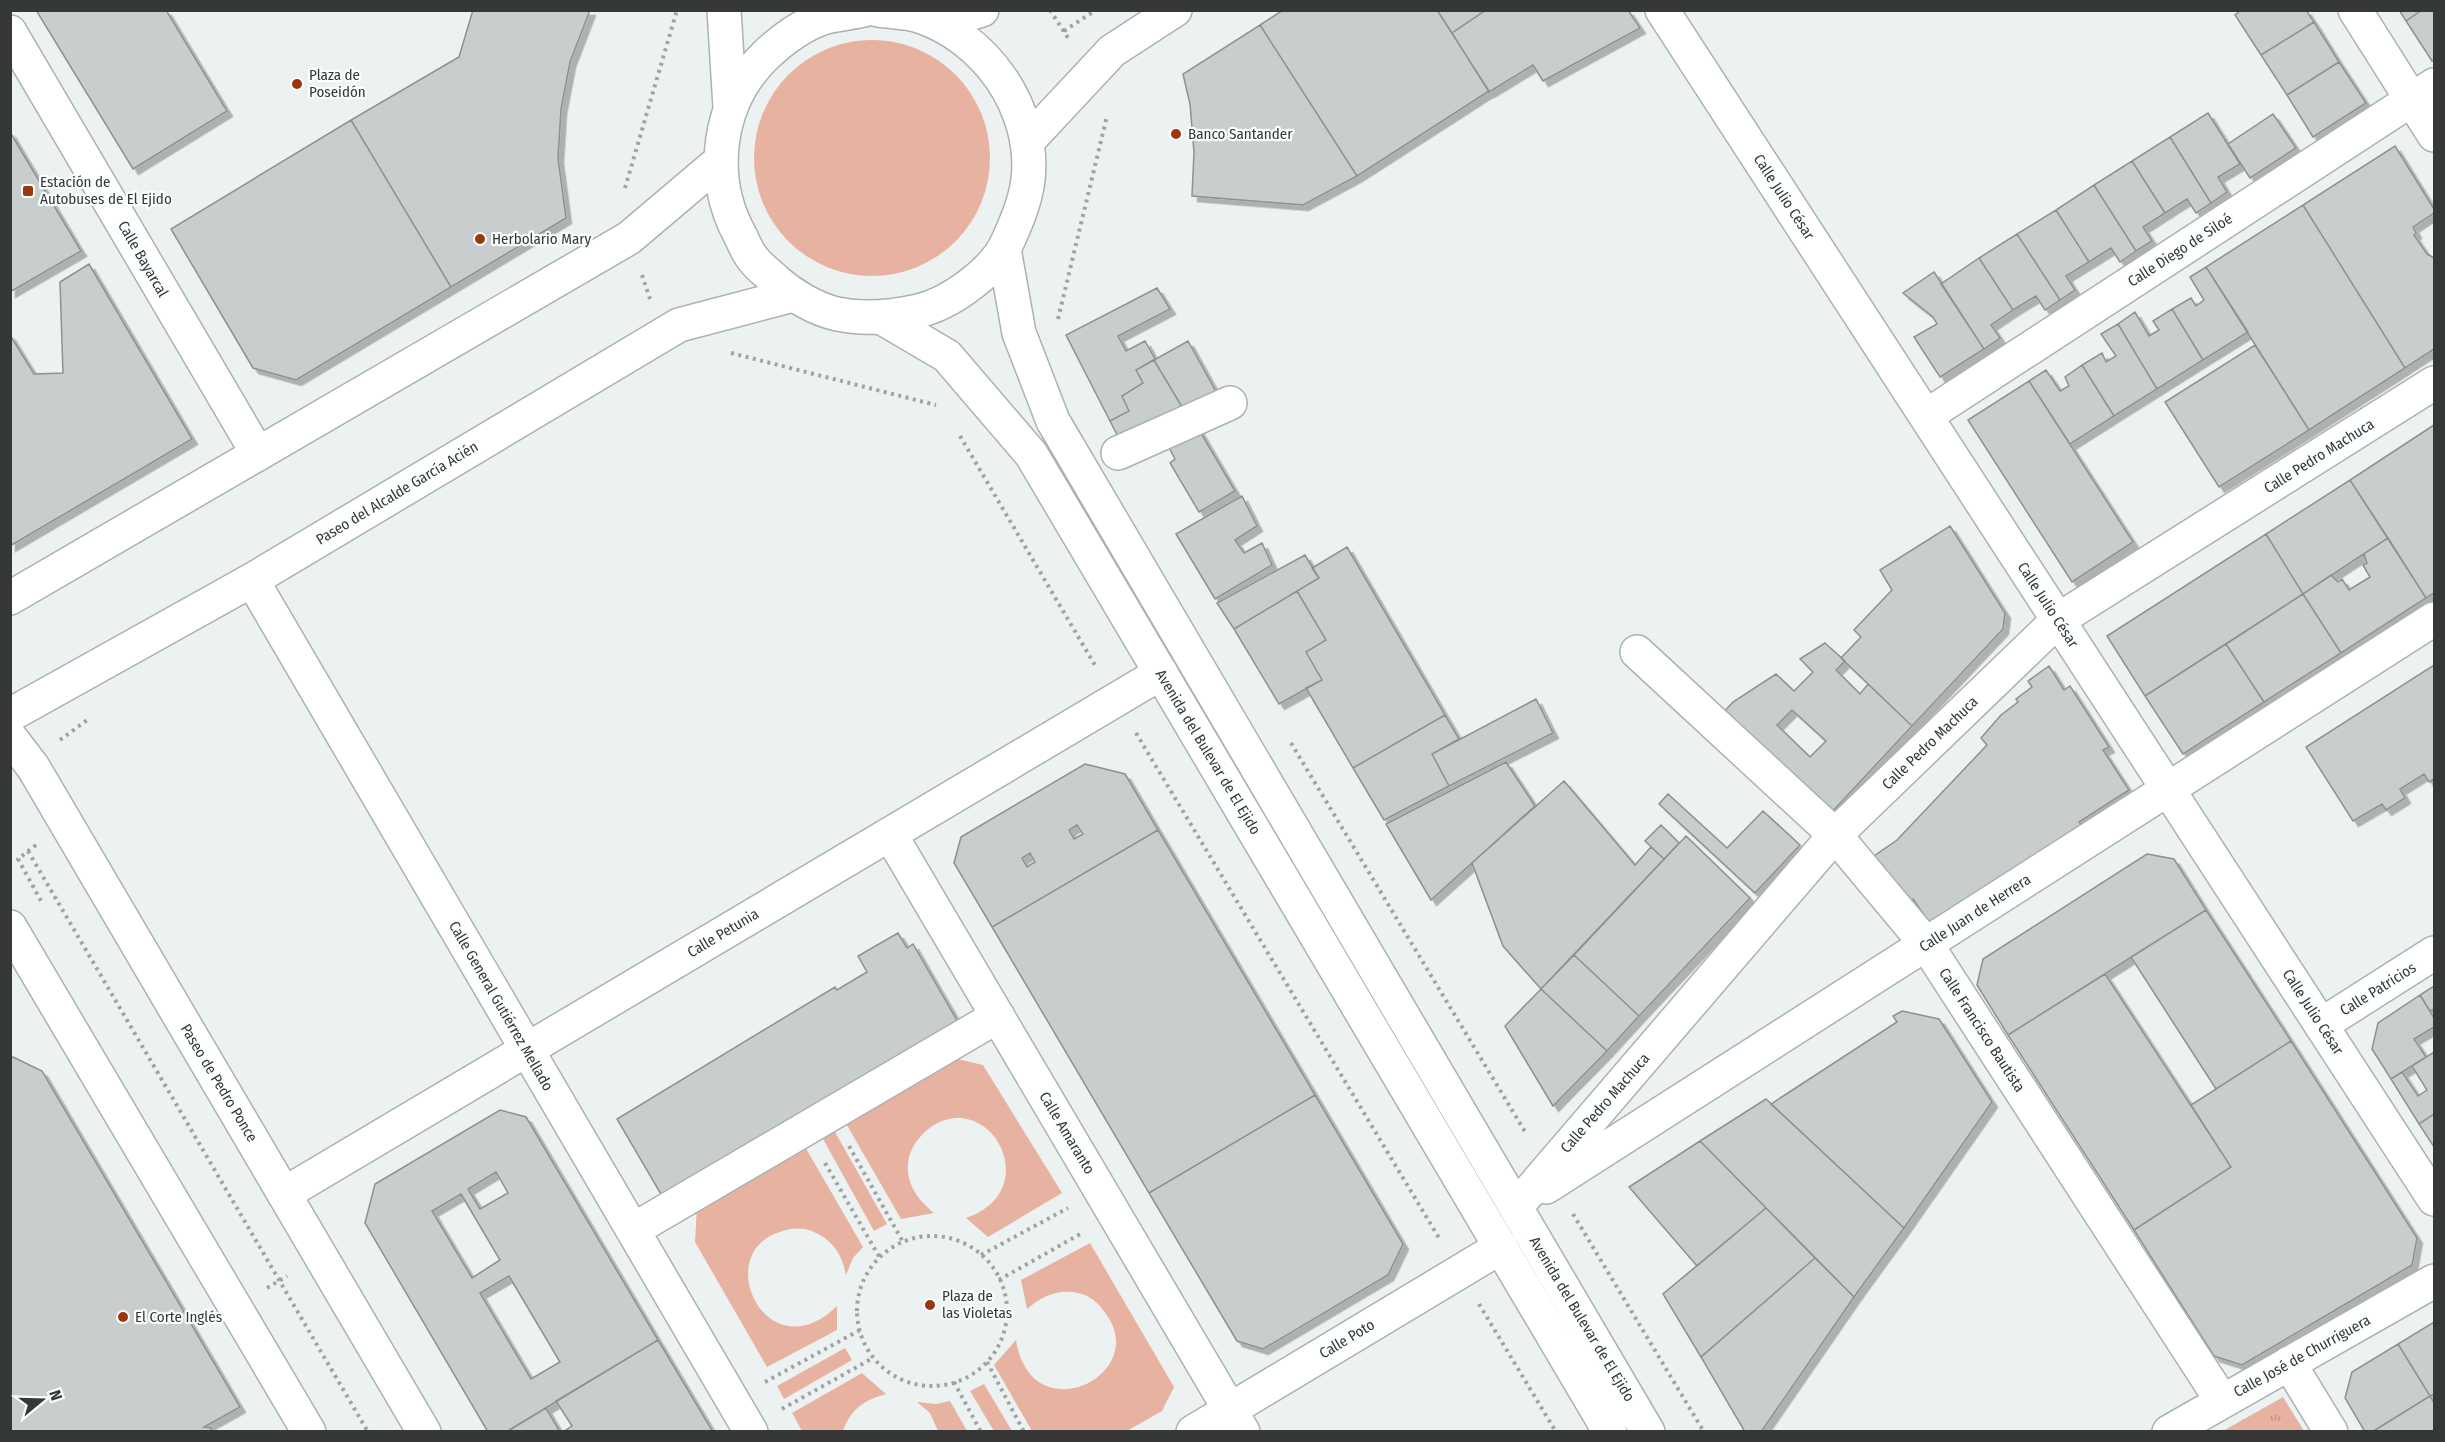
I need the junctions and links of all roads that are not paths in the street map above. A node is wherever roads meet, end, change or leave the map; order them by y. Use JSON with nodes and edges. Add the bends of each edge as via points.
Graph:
{"nodes":[{"id":1,"x":724,"y":10,"type":"edge"},
{"id":2,"x":864,"y":10,"type":"edge"},
{"id":3,"x":878,"y":10,"type":"edge"},
{"id":4,"x":981,"y":10,"type":"edge"},
{"id":5,"x":1175,"y":10,"type":"edge"},
{"id":6,"x":1662,"y":10,"type":"edge"},
{"id":7,"x":2355,"y":10,"type":"edge"},
{"id":8,"x":920,"y":16,"type":"edge"},
{"id":9,"x":10,"y":32,"type":"edge"},
{"id":10,"x":2423,"y":92,"type":"edge"},
{"id":11,"x":730,"y":108,"type":"junction"},
{"id":12,"x":2434,"y":135,"type":"edge"},
{"id":13,"x":1027,"y":142,"type":"junction"},
{"id":14,"x":720,"y":161,"type":"junction"},
{"id":15,"x":1004,"y":249,"type":"junction"},
{"id":16,"x":793,"y":295,"type":"junction"},
{"id":17,"x":884,"y":319,"type":"junction"},
{"id":18,"x":2434,"y":383,"type":"edge"},
{"id":19,"x":1230,"y":403,"type":"dead end"},
{"id":20,"x":1926,"y":416,"type":"junction"},
{"id":21,"x":1118,"y":453,"type":"dead end"},
{"id":22,"x":258,"y":454,"type":"junction"},
{"id":23,"x":252,"y":580,"type":"junction"},
{"id":24,"x":10,"y":598,"type":"edge"},
{"id":25,"x":2434,"y":619,"type":"edge"},
{"id":26,"x":2058,"y":620,"type":"junction"},
{"id":27,"x":1637,"y":652,"type":"dead end"},
{"id":28,"x":1161,"y":673,"type":"junction"},
{"id":29,"x":10,"y":715,"type":"edge"},
{"id":30,"x":10,"y":737,"type":"edge"},
{"id":31,"x":2168,"y":789,"type":"junction"},
{"id":32,"x":890,"y":834,"type":"junction"},
{"id":33,"x":1835,"y":835,"type":"junction"},
{"id":34,"x":10,"y":927,"type":"edge"},
{"id":35,"x":1926,"y":944,"type":"junction"},
{"id":36,"x":2434,"y":953,"type":"edge"},
{"id":37,"x":998,"y":1016,"type":"junction"},
{"id":38,"x":2321,"y":1025,"type":"junction"},
{"id":39,"x":527,"y":1049,"type":"junction"},
{"id":40,"x":1551,"y":1176,"type":"junction"},
{"id":41,"x":284,"y":1194,"type":"junction"},
{"id":42,"x":2434,"y":1199,"type":"edge"},
{"id":43,"x":1516,"y":1207,"type":"junction"},
{"id":44,"x":633,"y":1230,"type":"junction"},
{"id":45,"x":1494,"y":1236,"type":"junction"},
{"id":46,"x":2434,"y":1281,"type":"edge"},
{"id":47,"x":2289,"y":1364,"type":"junction"},
{"id":48,"x":2222,"y":1401,"type":"junction"},
{"id":49,"x":1237,"y":1420,"type":"edge"},
{"id":50,"x":309,"y":1431,"type":"edge"},
{"id":51,"x":424,"y":1431,"type":"edge"},
{"id":52,"x":751,"y":1431,"type":"edge"},
{"id":53,"x":1193,"y":1431,"type":"edge"},
{"id":54,"x":1610,"y":1431,"type":"edge"},
{"id":55,"x":1648,"y":1431,"type":"edge"},
{"id":56,"x":2169,"y":1431,"type":"edge"},
{"id":57,"x":2331,"y":1431,"type":"edge"}],
"edges":[{"from":1,"to":11,"type":"street"},
{"from":2,"to":11,"type":"street","via":[[825,17],[784,38],[752,69]]},
{"from":3,"to":8,"type":"street"},
{"from":4,"to":8,"type":"street"},
{"from":5,"to":13,"type":"street","via":[[1112,51]]},
{"from":6,"to":20,"type":"street","name":"Calle Julio César"},
{"from":7,"to":10,"type":"street"},
{"from":8,"to":13,"type":"street","via":[[981,52],[1012,93]]},
{"from":9,"to":22,"type":"street","name":"Calle Bayarcal"},
{"from":10,"to":12,"type":"street"},
{"from":10,"to":20,"type":"street","name":"Calle Diego de Siloé"},
{"from":11,"to":14,"type":"street"},
{"from":13,"to":15,"type":"street","via":[[1028,179],[1020,215]]},
{"from":14,"to":16,"type":"street","via":[[728,214],[753,260]]},
{"from":14,"to":22,"type":"street","via":[[629,238]]},
{"from":15,"to":17,"type":"street","via":[[972,285],[931,308]]},
{"from":15,"to":43,"type":"street","name":"Avenida del Bulevar de El Ejido","via":[[1019,333],[1053,422]]},
{"from":16,"to":17,"type":"street","via":[[836,314]]},
{"from":16,"to":23,"type":"street","name":"Paseo del Alcalde García Acién","via":[[682,324]]},
{"from":17,"to":28,"type":"street","name":"Avenida del Bulevar de El Ejido","via":[[947,356],[1031,454]]},
{"from":18,"to":26,"type":"street","name":"Calle Pedro Machuca"},
{"from":19,"to":21,"type":"street"},
{"from":20,"to":26,"type":"street","name":"Calle Julio César"},
{"from":22,"to":24,"type":"street"},
{"from":23,"to":29,"type":"street","name":"Paseo del Alcalde García Acién"},
{"from":23,"to":39,"type":"street","name":"Calle General Gutiérrez Mellado"},
{"from":25,"to":31,"type":"street","name":"Calle Juan de Herrera"},
{"from":26,"to":31,"type":"street","name":"Calle Julio César"},
{"from":26,"to":33,"type":"street","name":"Calle Pedro Machuca"},
{"from":27,"to":33,"type":"street","name":"Calle Francisco Bautista"},
{"from":28,"to":32,"type":"street","name":"Calle Petunia"},
{"from":28,"to":45,"type":"street","name":"Avenida del Bulevar de El Ejido"},
{"from":30,"to":41,"type":"street","name":"Paseo de Pedro Ponce","via":[[33,767]]},
{"from":31,"to":35,"type":"street","name":"Calle Juan de Herrera"},
{"from":31,"to":38,"type":"street","name":"Calle Julio César"},
{"from":32,"to":37,"type":"street","name":"Calle Amaranto"},
{"from":32,"to":39,"type":"street","name":"Calle Petunia"},
{"from":33,"to":35,"type":"street","name":"Calle Francisco Bautista"},
{"from":33,"to":40,"type":"street","name":"Calle Pedro Machuca"},
{"from":34,"to":50,"type":"street"},
{"from":35,"to":40,"type":"street","name":"Calle Juan de Herrera"},
{"from":35,"to":48,"type":"street","name":"Calle Francisco Bautista"},
{"from":36,"to":38,"type":"street","name":"Calle Patricios"},
{"from":37,"to":44,"type":"street"},
{"from":37,"to":49,"type":"street","name":"Calle Amaranto"},
{"from":38,"to":42,"type":"street","name":"Calle Julio César"},
{"from":39,"to":41,"type":"street","name":"Calle Petunia"},
{"from":39,"to":44,"type":"street","name":"Calle General Gutiérrez Mellado"},
{"from":40,"to":43,"type":"street","name":"Calle Juan de Herrera"},
{"from":41,"to":51,"type":"street","name":"Paseo de Pedro Ponce"},
{"from":43,"to":45,"type":"street"},
{"from":43,"to":55,"type":"street","name":"Avenida del Bulevar de El Ejido"},
{"from":44,"to":52,"type":"street","name":"Calle General Gutiérrez Mellado"},
{"from":45,"to":49,"type":"street","name":"Calle Poto","via":[[1460,1272]]},
{"from":45,"to":54,"type":"street","name":"Avenida del Bulevar de El Ejido"},
{"from":46,"to":47,"type":"street","name":"Calle José de Churriguera"},
{"from":47,"to":48,"type":"street","name":"Calle José de Churriguera"},
{"from":47,"to":57,"type":"street"},
{"from":48,"to":56,"type":"street","name":"Calle José de Churriguera"},
{"from":49,"to":53,"type":"street","name":"Calle Poto"}]}
